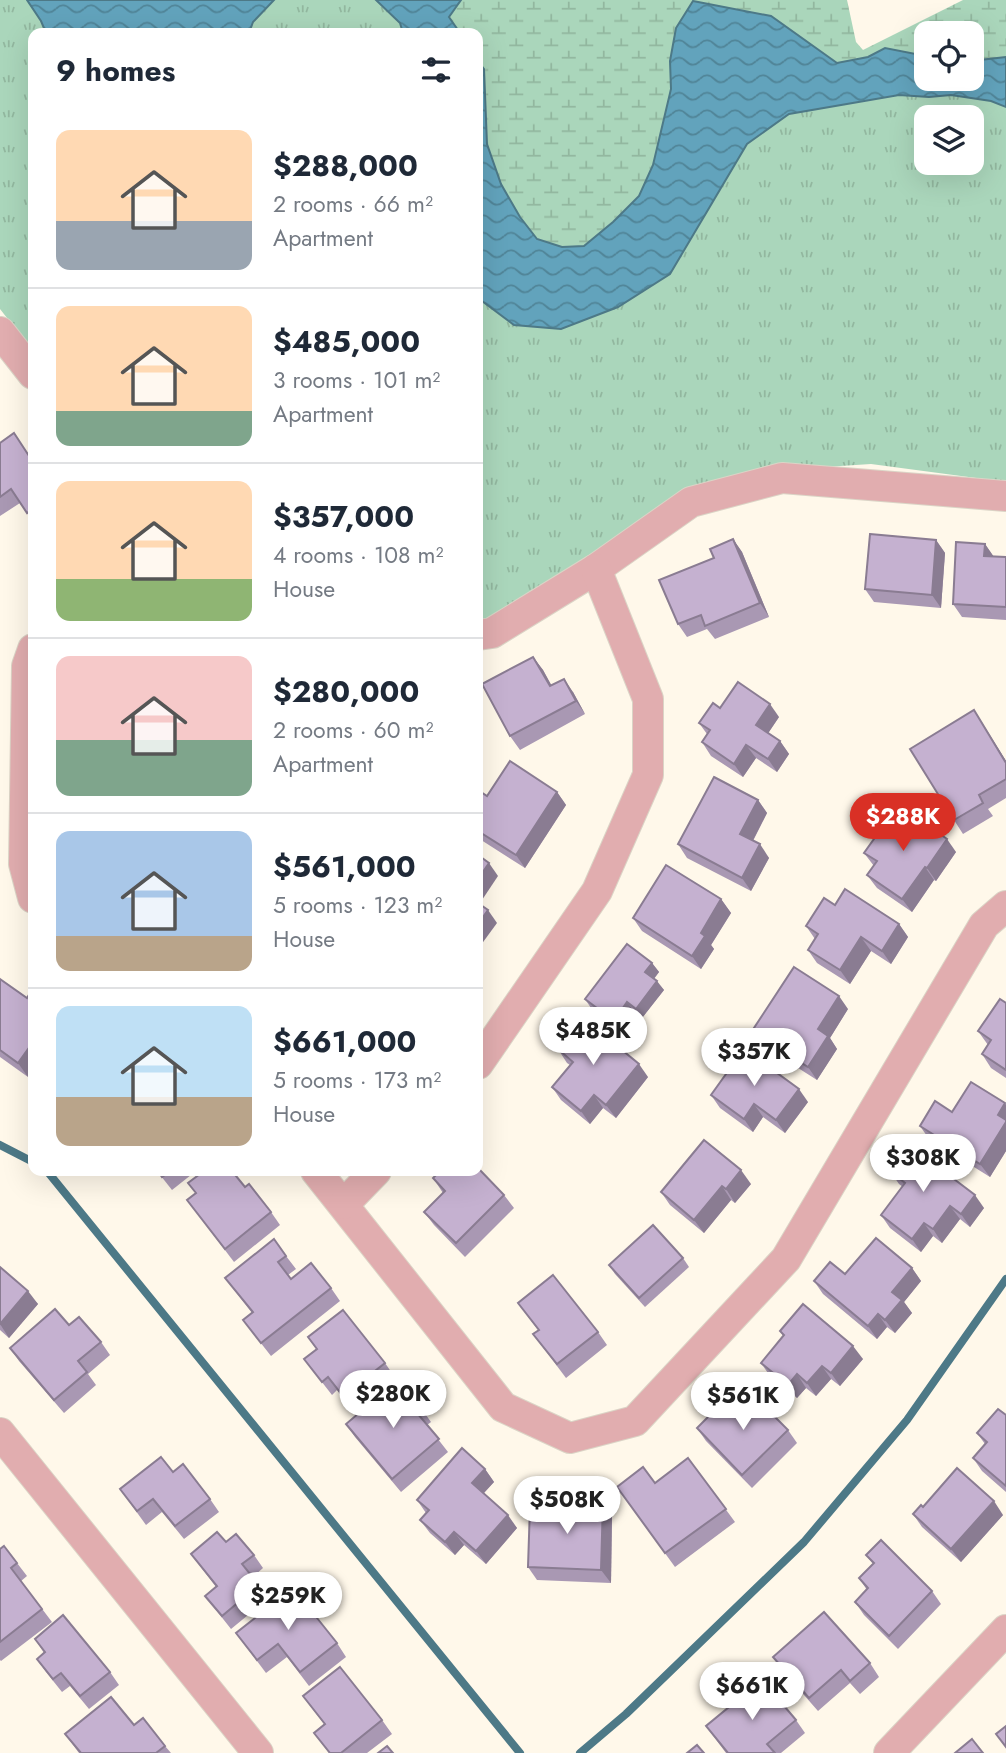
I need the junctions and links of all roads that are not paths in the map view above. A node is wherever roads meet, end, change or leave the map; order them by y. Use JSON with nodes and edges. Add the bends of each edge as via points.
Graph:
{"nodes":[{"id":1,"x":0,"y":332,"type":"edge"},
{"id":2,"x":28,"y":368,"type":"edge"},
{"id":3,"x":1006,"y":496,"type":"edge"},
{"id":4,"x":596,"y":569,"type":"junction"},
{"id":5,"x":483,"y":634,"type":"edge"},
{"id":6,"x":28,"y":663,"type":"edge"},
{"id":7,"x":28,"y":879,"type":"edge"},
{"id":8,"x":1006,"y":906,"type":"edge"},
{"id":9,"x":483,"y":1057,"type":"edge"},
{"id":10,"x":321,"y":1176,"type":"edge"},
{"id":11,"x":371,"y":1176,"type":"edge"},
{"id":12,"x":344,"y":1204,"type":"junction"},
{"id":13,"x":0,"y":1433,"type":"edge"},
{"id":14,"x":1006,"y":1630,"type":"edge"},
{"id":15,"x":258,"y":1753,"type":"edge"},
{"id":16,"x":889,"y":1753,"type":"edge"}],
"edges":[{"from":1,"to":2,"type":"street"},
{"from":3,"to":4,"type":"street","via":[[782,478],[691,502]]},
{"from":4,"to":5,"type":"street"},
{"from":4,"to":9,"type":"street","via":[[648,699],[648,775],[597,891]]},
{"from":6,"to":7,"type":"street","via":[[24,864]]},
{"from":8,"to":12,"type":"street","via":[[984,925],[786,1259],[635,1421],[570,1438],[503,1407]]},
{"from":10,"to":12,"type":"street"},
{"from":11,"to":12,"type":"street"},
{"from":13,"to":15,"type":"street"},
{"from":14,"to":16,"type":"street"}]}
